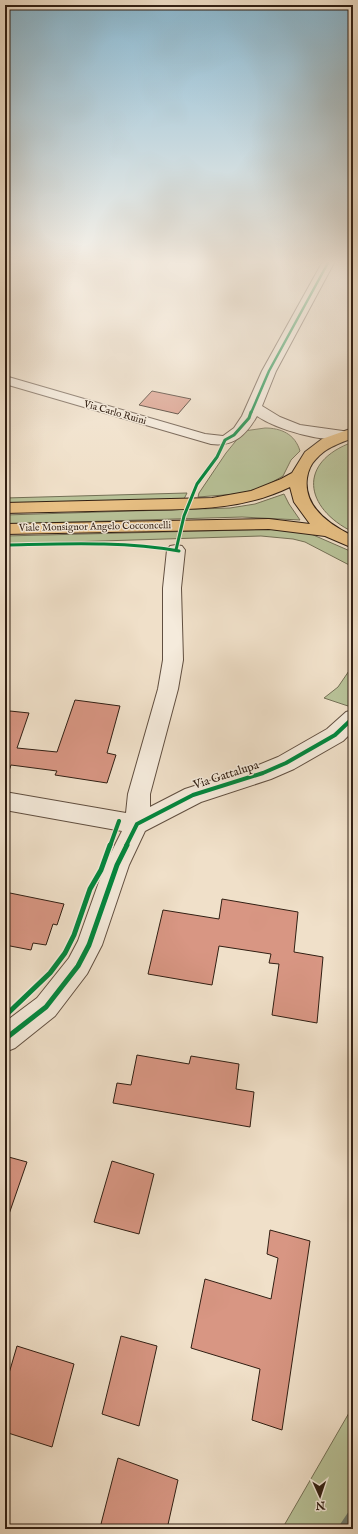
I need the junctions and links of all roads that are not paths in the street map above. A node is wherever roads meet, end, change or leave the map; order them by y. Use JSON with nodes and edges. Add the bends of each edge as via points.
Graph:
{"nodes":[{"id":1,"x":290,"y":333,"type":"edge"},
{"id":2,"x":5,"y":380,"type":"edge"},
{"id":3,"x":254,"y":406,"type":"junction"},
{"id":4,"x":279,"y":423,"type":"junction"},
{"id":5,"x":241,"y":428,"type":"junction"},
{"id":6,"x":349,"y":434,"type":"edge"},
{"id":7,"x":310,"y":455,"type":"junction"},
{"id":8,"x":298,"y":476,"type":"junction"},
{"id":9,"x":5,"y":508,"type":"edge"},
{"id":10,"x":5,"y":529,"type":"edge"},
{"id":11,"x":330,"y":531,"type":"junction"},
{"id":12,"x":353,"y":543,"type":"edge"},
{"id":13,"x":176,"y":550,"type":"dead end"},
{"id":14,"x":353,"y":718,"type":"edge"},
{"id":15,"x":5,"y":801,"type":"edge"},
{"id":16,"x":137,"y":824,"type":"junction"},
{"id":17,"x":5,"y":1039,"type":"edge"}],
"edges":[{"from":1,"to":3,"type":"street"},
{"from":2,"to":5,"type":"street","name":"Via Carlo Ruini","via":[[210,439],[231,438]]},
{"from":3,"to":4,"type":"street","via":[[264,416]]},
{"from":3,"to":5,"type":"street"},
{"from":4,"to":5,"type":"street"},
{"from":4,"to":6,"type":"street","via":[[312,433]]},
{"from":4,"to":7,"type":"street","via":[[298,436]]},
{"from":6,"to":7,"type":"main road","via":[[319,447]]},
{"from":7,"to":8,"type":"main road"},
{"from":8,"to":9,"type":"main road","name":"Viale Monsignor Angelo Cocconcelli","via":[[262,494],[212,503]]},
{"from":8,"to":11,"type":"main road","via":[[297,485],[303,504],[318,522]]},
{"from":10,"to":11,"type":"main road","name":"Viale Monsignor Angelo Cocconcelli","via":[[262,524]]},
{"from":11,"to":12,"type":"main road"},
{"from":13,"to":16,"type":"street","via":[[172,588],[174,654],[168,689],[139,794]]},
{"from":14,"to":16,"type":"street","name":"Via Gattalupa","via":[[335,735],[286,763],[193,796]]},
{"from":15,"to":16,"type":"street"},
{"from":16,"to":17,"type":"street","via":[[117,865],[89,945],[78,966],[46,1007]]}]}
